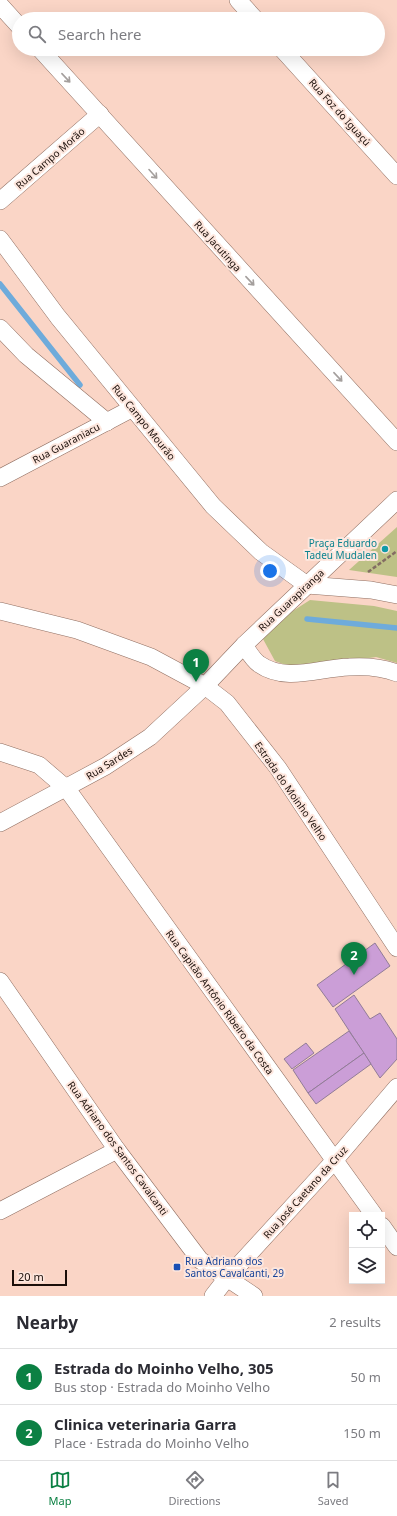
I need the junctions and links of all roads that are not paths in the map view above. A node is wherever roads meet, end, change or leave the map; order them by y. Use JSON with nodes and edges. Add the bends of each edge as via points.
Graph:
{"nodes":[{"id":1,"x":238,"y":0,"type":"edge"},
{"id":2,"x":0,"y":5,"type":"edge"},
{"id":3,"x":249,"y":12,"type":"edge"},
{"id":4,"x":12,"y":18,"type":"edge"},
{"id":5,"x":46,"y":56,"type":"edge"},
{"id":6,"x":288,"y":56,"type":"edge"},
{"id":7,"x":100,"y":114,"type":"junction"},
{"id":8,"x":397,"y":176,"type":"edge"},
{"id":9,"x":0,"y":202,"type":"edge"},
{"id":10,"x":0,"y":239,"type":"edge"},
{"id":11,"x":0,"y":328,"type":"edge"},
{"id":12,"x":133,"y":408,"type":"junction"},
{"id":13,"x":107,"y":422,"type":"junction"},
{"id":14,"x":397,"y":442,"type":"edge"},
{"id":15,"x":0,"y":478,"type":"edge"},
{"id":16,"x":397,"y":500,"type":"edge"},
{"id":17,"x":307,"y":585,"type":"junction"},
{"id":18,"x":397,"y":595,"type":"edge"},
{"id":19,"x":0,"y":611,"type":"edge"},
{"id":20,"x":244,"y":645,"type":"junction"},
{"id":21,"x":397,"y":674,"type":"edge"},
{"id":22,"x":205,"y":686,"type":"junction"},
{"id":23,"x":0,"y":752,"type":"edge"},
{"id":24,"x":67,"y":789,"type":"junction"},
{"id":25,"x":0,"y":823,"type":"edge"},
{"id":26,"x":397,"y":948,"type":"edge"},
{"id":27,"x":0,"y":981,"type":"edge"},
{"id":28,"x":397,"y":1086,"type":"edge"},
{"id":29,"x":118,"y":1150,"type":"junction"},
{"id":30,"x":334,"y":1161,"type":"junction"},
{"id":31,"x":0,"y":1211,"type":"edge"},
{"id":32,"x":372,"y":1212,"type":"edge"},
{"id":33,"x":385,"y":1230,"type":"edge"},
{"id":34,"x":397,"y":1247,"type":"edge"},
{"id":35,"x":227,"y":1278,"type":"junction"},
{"id":36,"x":213,"y":1296,"type":"edge"},
{"id":37,"x":254,"y":1296,"type":"edge"}],
"edges":[{"from":1,"to":3,"type":"street"},
{"from":2,"to":4,"type":"street"},
{"from":5,"to":7,"type":"street","name":"Rua Jacutinga","one_way":true},
{"from":6,"to":8,"type":"street","name":"Rua Foz do Iguaçú"},
{"from":7,"to":9,"type":"street","name":"Rua Campo Morão"},
{"from":7,"to":14,"type":"street","name":"Rua Jacutinga","one_way":true},
{"from":10,"to":12,"type":"street","name":"Rua Campo Mourão","via":[[58,316]]},
{"from":11,"to":13,"type":"street","via":[[26,355]]},
{"from":12,"to":13,"type":"street","name":"Rua Guaraniacu"},
{"from":12,"to":17,"type":"street","name":"Rua Campo Mourão","via":[[213,506],[260,552]]},
{"from":13,"to":15,"type":"street","name":"Rua Guaraniacu"},
{"from":16,"to":17,"type":"street","name":"Rua Guarapiranga"},
{"from":17,"to":18,"type":"street","via":[[371,590]]},
{"from":17,"to":20,"type":"street","name":"Rua Guarapiranga"},
{"from":19,"to":22,"type":"street","name":"Estrada do Moinho Velho","via":[[77,630],[151,657]]},
{"from":20,"to":21,"type":"street","via":[[258,664],[274,672],[290,674],[349,667],[384,668]]},
{"from":20,"to":22,"type":"street","name":"Rua Guarapiranga"},
{"from":22,"to":24,"type":"street","name":"Rua Sardes","via":[[150,737]]},
{"from":22,"to":26,"type":"street","name":"Estrada do Moinho Velho","via":[[227,702],[278,768]]},
{"from":23,"to":24,"type":"street","name":"Rua Capitão Antônio Ribeiro da Costa","via":[[39,765]]},
{"from":24,"to":25,"type":"street","name":"Rua Sardes"},
{"from":24,"to":30,"type":"street","name":"Rua Capitão Antônio Ribeiro da Costa"},
{"from":27,"to":29,"type":"street","name":"Rua Adriano dos Santos Cavalcanti"},
{"from":28,"to":30,"type":"street","name":"Rua José Caetano da Cruz"},
{"from":29,"to":31,"type":"street"},
{"from":29,"to":35,"type":"street","name":"Rua Adriano dos Santos Cavalcanti","via":[[200,1260]]},
{"from":30,"to":32,"type":"street","name":"Rua Capitão Antônio Ribeiro da Costa"},
{"from":30,"to":35,"type":"street","name":"Rua José Caetano da Cruz"},
{"from":33,"to":34,"type":"street"},
{"from":35,"to":36,"type":"street","name":"Rua José Caetano da Cruz"},
{"from":35,"to":37,"type":"street","name":"Rua Adriano dos Santos Cavalcanti"}]}
